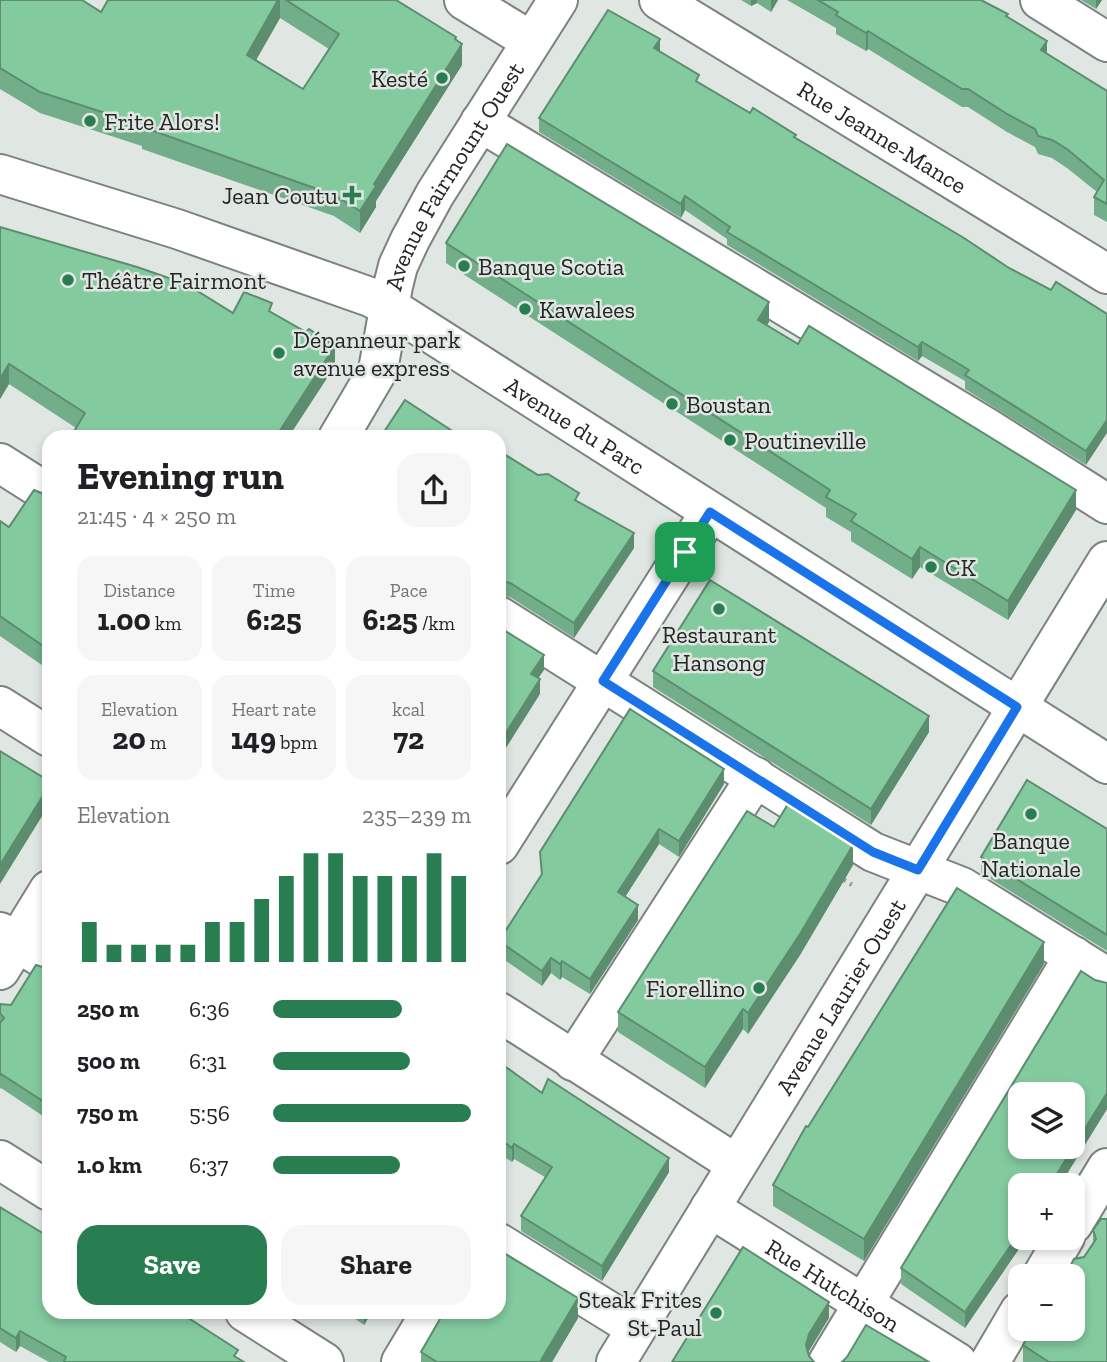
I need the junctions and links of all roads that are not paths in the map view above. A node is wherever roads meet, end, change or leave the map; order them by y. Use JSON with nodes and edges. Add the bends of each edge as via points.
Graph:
{"nodes":[{"id":1,"x":464,"y":0,"type":"edge"},
{"id":2,"x":558,"y":0,"type":"edge"},
{"id":3,"x":659,"y":0,"type":"edge"},
{"id":4,"x":1040,"y":0,"type":"edge"},
{"id":5,"x":531,"y":41,"type":"junction"},
{"id":6,"x":1107,"y":42,"type":"edge"},
{"id":7,"x":480,"y":122,"type":"junction"},
{"id":8,"x":0,"y":174,"type":"edge"},
{"id":9,"x":1107,"y":274,"type":"edge"},
{"id":10,"x":388,"y":306,"type":"junction"},
{"id":11,"x":343,"y":430,"type":"edge"},
{"id":12,"x":0,"y":463,"type":"edge"},
{"id":13,"x":42,"y":490,"type":"edge"},
{"id":14,"x":1107,"y":504,"type":"edge"},
{"id":15,"x":710,"y":512,"type":"junction"},
{"id":16,"x":1107,"y":561,"type":"edge"},
{"id":17,"x":506,"y":620,"type":"edge"},
{"id":18,"x":603,"y":681,"type":"junction"},
{"id":19,"x":0,"y":706,"type":"edge"},
{"id":20,"x":1017,"y":707,"type":"junction"},
{"id":21,"x":42,"y":733,"type":"edge"},
{"id":22,"x":1107,"y":764,"type":"edge"},
{"id":23,"x":756,"y":777,"type":"junction"},
{"id":24,"x":506,"y":834,"type":"edge"},
{"id":25,"x":918,"y":870,"type":"junction"},
{"id":26,"x":42,"y":899,"type":"edge"},
{"id":27,"x":6,"y":948,"type":"edge"},
{"id":28,"x":1074,"y":956,"type":"junction"},
{"id":29,"x":42,"y":960,"type":"edge"},
{"id":30,"x":1107,"y":977,"type":"edge"},
{"id":31,"x":506,"y":1017,"type":"edge"},
{"id":32,"x":573,"y":1061,"type":"junction"},
{"id":33,"x":0,"y":1160,"type":"edge"},
{"id":34,"x":736,"y":1164,"type":"junction"},
{"id":35,"x":1107,"y":1168,"type":"edge"},
{"id":36,"x":42,"y":1187,"type":"edge"},
{"id":37,"x":1085,"y":1204,"type":"edge"},
{"id":38,"x":710,"y":1208,"type":"junction"},
{"id":39,"x":506,"y":1247,"type":"edge"},
{"id":40,"x":864,"y":1303,"type":"junction"},
{"id":41,"x":256,"y":1319,"type":"edge"},
{"id":42,"x":427,"y":1319,"type":"edge"},
{"id":43,"x":636,"y":1328,"type":"junction"},
{"id":44,"x":1008,"y":1331,"type":"edge"},
{"id":45,"x":324,"y":1362,"type":"edge"},
{"id":46,"x":401,"y":1362,"type":"edge"},
{"id":47,"x":616,"y":1362,"type":"edge"},
{"id":48,"x":828,"y":1362,"type":"edge"},
{"id":49,"x":957,"y":1362,"type":"edge"},
{"id":50,"x":990,"y":1362,"type":"edge"}],
"edges":[{"from":1,"to":5,"type":"street"},
{"from":2,"to":5,"type":"street","name":"Avenue Fairmount Ouest"},
{"from":3,"to":9,"type":"street","name":"Rue Jeanne-Mance"},
{"from":4,"to":6,"type":"street"},
{"from":5,"to":7,"type":"street","name":"Avenue Fairmount Ouest"},
{"from":7,"to":10,"type":"street","name":"Avenue Fairmount Ouest","via":[[410,240]]},
{"from":7,"to":14,"type":"street"},
{"from":8,"to":10,"type":"street","name":"Avenue du Parc","via":[[253,255]]},
{"from":10,"to":11,"type":"street","name":"Avenue Fairmount Ouest","via":[[378,370]]},
{"from":10,"to":15,"type":"street","name":"Avenue du Parc"},
{"from":12,"to":13,"type":"street"},
{"from":15,"to":18,"type":"street"},
{"from":15,"to":20,"type":"street","name":"Avenue du Parc"},
{"from":16,"to":20,"type":"street","name":"Avenue Laurier Ouest"},
{"from":17,"to":18,"type":"street"},
{"from":18,"to":23,"type":"street"},
{"from":18,"to":24,"type":"street"},
{"from":19,"to":21,"type":"street"},
{"from":20,"to":22,"type":"street","name":"Avenue du Parc"},
{"from":20,"to":25,"type":"street","name":"Avenue Laurier Ouest"},
{"from":23,"to":25,"type":"street","via":[[873,852]]},
{"from":23,"to":32,"type":"street"},
{"from":25,"to":28,"type":"street","via":[[962,887]]},
{"from":25,"to":34,"type":"street","name":"Avenue Laurier Ouest"},
{"from":26,"to":27,"type":"street"},
{"from":27,"to":29,"type":"street"},
{"from":28,"to":30,"type":"street"},
{"from":28,"to":40,"type":"street"},
{"from":31,"to":32,"type":"street"},
{"from":32,"to":34,"type":"street"},
{"from":33,"to":36,"type":"street"},
{"from":34,"to":38,"type":"street","name":"Avenue Laurier Ouest"},
{"from":35,"to":37,"type":"street"},
{"from":38,"to":40,"type":"street","name":"Rue Hutchison"},
{"from":38,"to":43,"type":"street","name":"Avenue Laurier Ouest"},
{"from":39,"to":43,"type":"street"},
{"from":40,"to":48,"type":"street"},
{"from":40,"to":49,"type":"street","name":"Rue Hutchison"},
{"from":41,"to":45,"type":"street"},
{"from":42,"to":46,"type":"street"},
{"from":43,"to":47,"type":"street","name":"Avenue Laurier Ouest"},
{"from":44,"to":50,"type":"street"}]}
